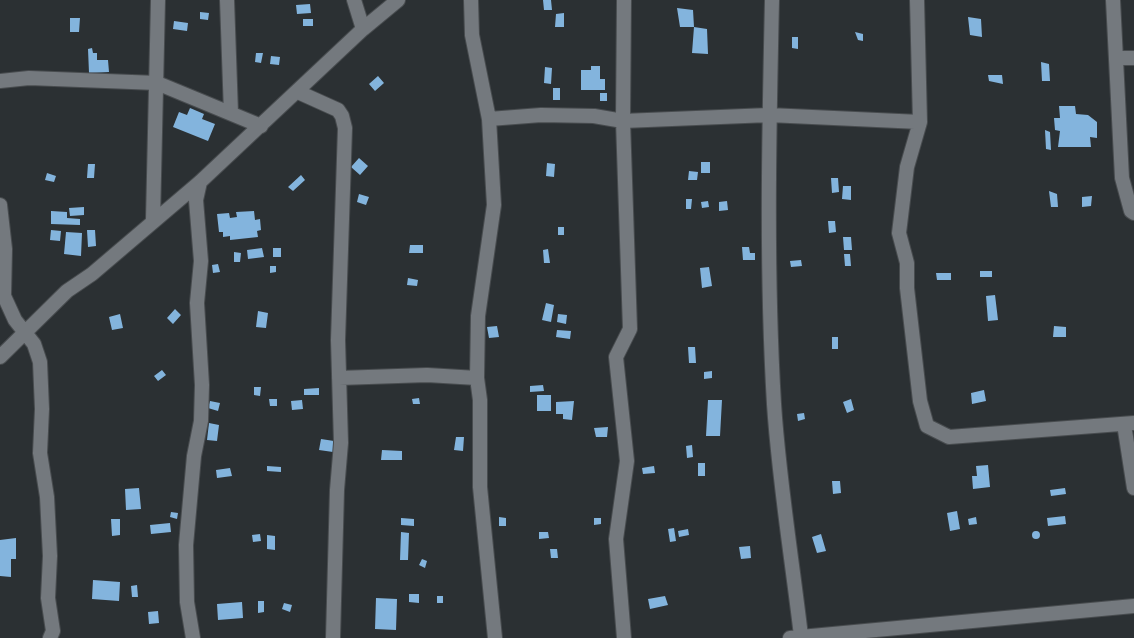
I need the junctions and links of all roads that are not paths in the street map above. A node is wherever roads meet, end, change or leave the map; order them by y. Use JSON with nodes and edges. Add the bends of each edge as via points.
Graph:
{"nodes":[{"id":1,"x":158,"y":0,"type":"edge"},
{"id":2,"x":227,"y":0,"type":"edge"},
{"id":3,"x":354,"y":0,"type":"edge"},
{"id":4,"x":398,"y":0,"type":"edge"},
{"id":5,"x":471,"y":0,"type":"edge"},
{"id":6,"x":624,"y":0,"type":"edge"},
{"id":7,"x":772,"y":0,"type":"edge"},
{"id":8,"x":917,"y":0,"type":"edge"},
{"id":9,"x":1113,"y":0,"type":"edge"},
{"id":10,"x":363,"y":30,"type":"junction"},
{"id":11,"x":1116,"y":58,"type":"junction"},
{"id":12,"x":1134,"y":58,"type":"edge"},
{"id":13,"x":0,"y":81,"type":"edge"},
{"id":14,"x":157,"y":83,"type":"junction"},
{"id":15,"x":298,"y":92,"type":"junction"},
{"id":16,"x":231,"y":113,"type":"junction"},
{"id":17,"x":770,"y":115,"type":"junction"},
{"id":18,"x":489,"y":120,"type":"junction"},
{"id":19,"x":623,"y":120,"type":"junction"},
{"id":20,"x":920,"y":122,"type":"junction"},
{"id":21,"x":261,"y":126,"type":"junction"},
{"id":22,"x":200,"y":182,"type":"junction"},
{"id":23,"x":0,"y":205,"type":"edge"},
{"id":24,"x":1134,"y":213,"type":"edge"},
{"id":25,"x":153,"y":220,"type":"junction"},
{"id":26,"x":25,"y":334,"type":"junction"},
{"id":27,"x":0,"y":357,"type":"edge"},
{"id":28,"x":339,"y":378,"type":"junction"},
{"id":29,"x":477,"y":378,"type":"junction"},
{"id":30,"x":1129,"y":423,"type":"edge"},
{"id":31,"x":1134,"y":488,"type":"edge"},
{"id":32,"x":1134,"y":606,"type":"edge"},
{"id":33,"x":795,"y":637,"type":"edge"},
{"id":34,"x":50,"y":638,"type":"edge"},
{"id":35,"x":192,"y":638,"type":"edge"},
{"id":36,"x":333,"y":638,"type":"edge"},
{"id":37,"x":496,"y":638,"type":"edge"},
{"id":38,"x":624,"y":638,"type":"edge"}],
"edges":[{"from":1,"to":14,"type":"street"},
{"from":2,"to":16,"type":"street"},
{"from":3,"to":10,"type":"street"},
{"from":4,"to":10,"type":"street"},
{"from":5,"to":18,"type":"street","via":[[472,34]]},
{"from":6,"to":19,"type":"street"},
{"from":7,"to":17,"type":"street"},
{"from":8,"to":20,"type":"street"},
{"from":9,"to":11,"type":"street"},
{"from":10,"to":15,"type":"street"},
{"from":11,"to":12,"type":"street"},
{"from":11,"to":24,"type":"street","via":[[1122,178],[1131,212]]},
{"from":13,"to":14,"type":"street","via":[[29,78]]},
{"from":14,"to":16,"type":"street"},
{"from":14,"to":25,"type":"street"},
{"from":15,"to":21,"type":"street"},
{"from":15,"to":28,"type":"street","via":[[338,110],[345,128]]},
{"from":16,"to":21,"type":"street"},
{"from":17,"to":19,"type":"street"},
{"from":17,"to":20,"type":"street"},
{"from":17,"to":33,"type":"street","via":[[771,334]]},
{"from":18,"to":19,"type":"street","via":[[541,115]]},
{"from":18,"to":29,"type":"street","via":[[494,205],[478,316]]},
{"from":19,"to":38,"type":"street","via":[[630,329],[616,357],[627,461],[616,539]]},
{"from":20,"to":30,"type":"street","via":[[907,167],[898,233],[907,263],[920,401],[927,426],[949,437]]},
{"from":21,"to":22,"type":"street"},
{"from":22,"to":25,"type":"street"},
{"from":22,"to":35,"type":"street","via":[[196,200],[201,261],[197,303],[201,421],[194,456],[186,545],[187,602]]},
{"from":23,"to":26,"type":"street","via":[[5,249],[4,296]]},
{"from":25,"to":26,"type":"street","via":[[68,291]]},
{"from":26,"to":27,"type":"street"},
{"from":26,"to":34,"type":"street","via":[[37,350],[40,362],[40,453],[50,546],[48,598],[53,631]]},
{"from":28,"to":29,"type":"street","via":[[427,375]]},
{"from":28,"to":36,"type":"street","via":[[341,444]]},
{"from":29,"to":37,"type":"street","via":[[480,487]]},
{"from":30,"to":31,"type":"street"},
{"from":32,"to":33,"type":"street"}]}
